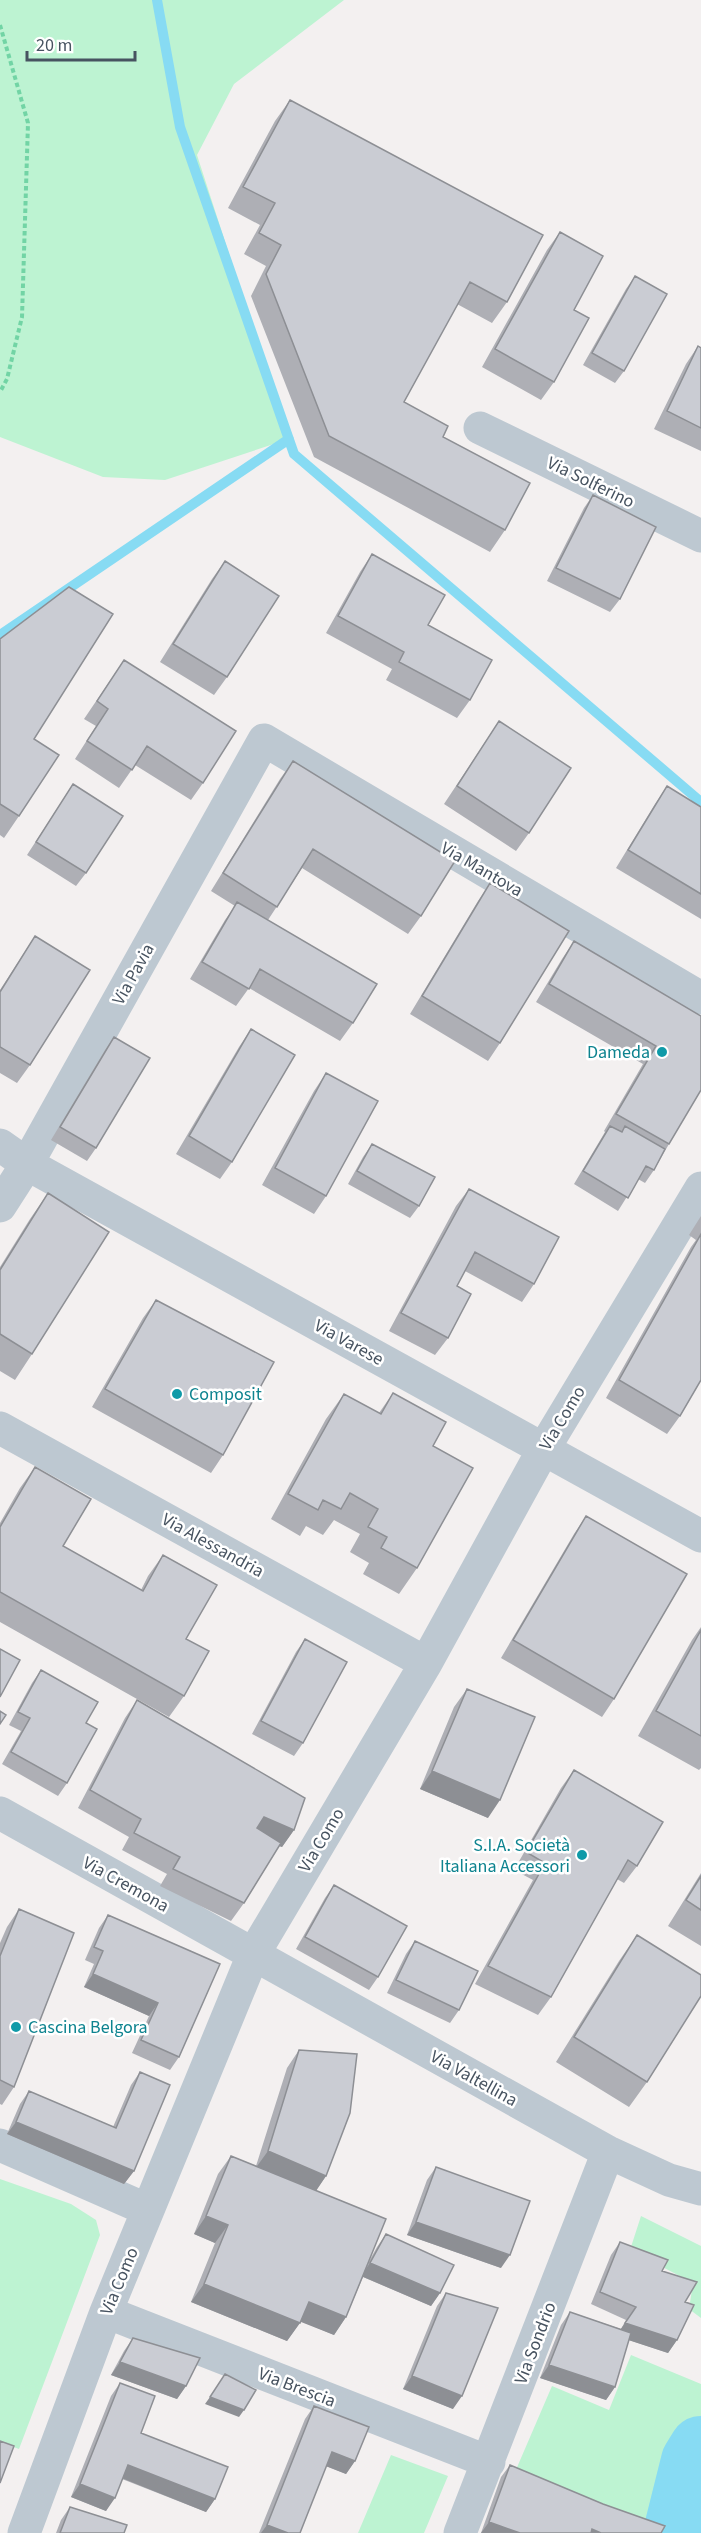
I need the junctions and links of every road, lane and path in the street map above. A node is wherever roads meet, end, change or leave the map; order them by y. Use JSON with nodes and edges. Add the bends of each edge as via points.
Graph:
{"nodes":[{"id":1,"x":0,"y":25,"type":"edge"},
{"id":2,"x":0,"y":392,"type":"edge"},
{"id":3,"x":480,"y":428,"type":"dead end"},
{"id":4,"x":701,"y":536,"type":"edge"},
{"id":5,"x":264,"y":740,"type":"joint"},
{"id":6,"x":701,"y":998,"type":"edge"},
{"id":7,"x":0,"y":1145,"type":"edge"},
{"id":8,"x":27,"y":1164,"type":"junction"},
{"id":9,"x":701,"y":1188,"type":"edge"},
{"id":10,"x":0,"y":1206,"type":"edge"},
{"id":11,"x":0,"y":1428,"type":"edge"},
{"id":12,"x":543,"y":1450,"type":"junction"},
{"id":13,"x":701,"y":1536,"type":"edge"},
{"id":14,"x":426,"y":1663,"type":"junction"},
{"id":15,"x":0,"y":1813,"type":"edge"},
{"id":16,"x":253,"y":1955,"type":"junction"},
{"id":17,"x":0,"y":2145,"type":"edge"},
{"id":18,"x":608,"y":2152,"type":"junction"},
{"id":19,"x":701,"y":2189,"type":"edge"},
{"id":20,"x":148,"y":2210,"type":"junction"},
{"id":21,"x":105,"y":2312,"type":"junction"},
{"id":22,"x":489,"y":2462,"type":"junction"},
{"id":23,"x":24,"y":2533,"type":"edge"},
{"id":24,"x":460,"y":2533,"type":"edge"}],
"edges":[{"from":1,"to":2,"type":"path","via":[[28,123],[22,317],[7,379]]},
{"from":3,"to":4,"type":"street","name":"Via Solferino"},
{"from":5,"to":6,"type":"street","name":"Via Mantova"},
{"from":5,"to":8,"type":"street","name":"Via Pavia"},
{"from":7,"to":8,"type":"street","name":"Via Varese"},
{"from":8,"to":10,"type":"street","name":"Via Pavia"},
{"from":8,"to":12,"type":"street","name":"Via Varese"},
{"from":9,"to":12,"type":"street","name":"Via Como"},
{"from":11,"to":14,"type":"street","name":"Via Alessandria"},
{"from":12,"to":13,"type":"street","name":"Via Varese"},
{"from":12,"to":14,"type":"street","name":"Via Como"},
{"from":14,"to":16,"type":"street","name":"Via Como"},
{"from":15,"to":16,"type":"street","name":"Via Cremona"},
{"from":16,"to":18,"type":"street","name":"Via Valtellina"},
{"from":16,"to":20,"type":"street","name":"Via Como"},
{"from":17,"to":20,"type":"street"},
{"from":18,"to":19,"type":"street","name":"Via Valtellina","via":[[669,2180]]},
{"from":18,"to":22,"type":"street","name":"Via Sondrio"},
{"from":20,"to":21,"type":"street","name":"Via Como"},
{"from":21,"to":22,"type":"street","name":"Via Brescia"},
{"from":21,"to":23,"type":"street","name":"Via Como"},
{"from":22,"to":24,"type":"street","name":"Via Sondrio"}]}
